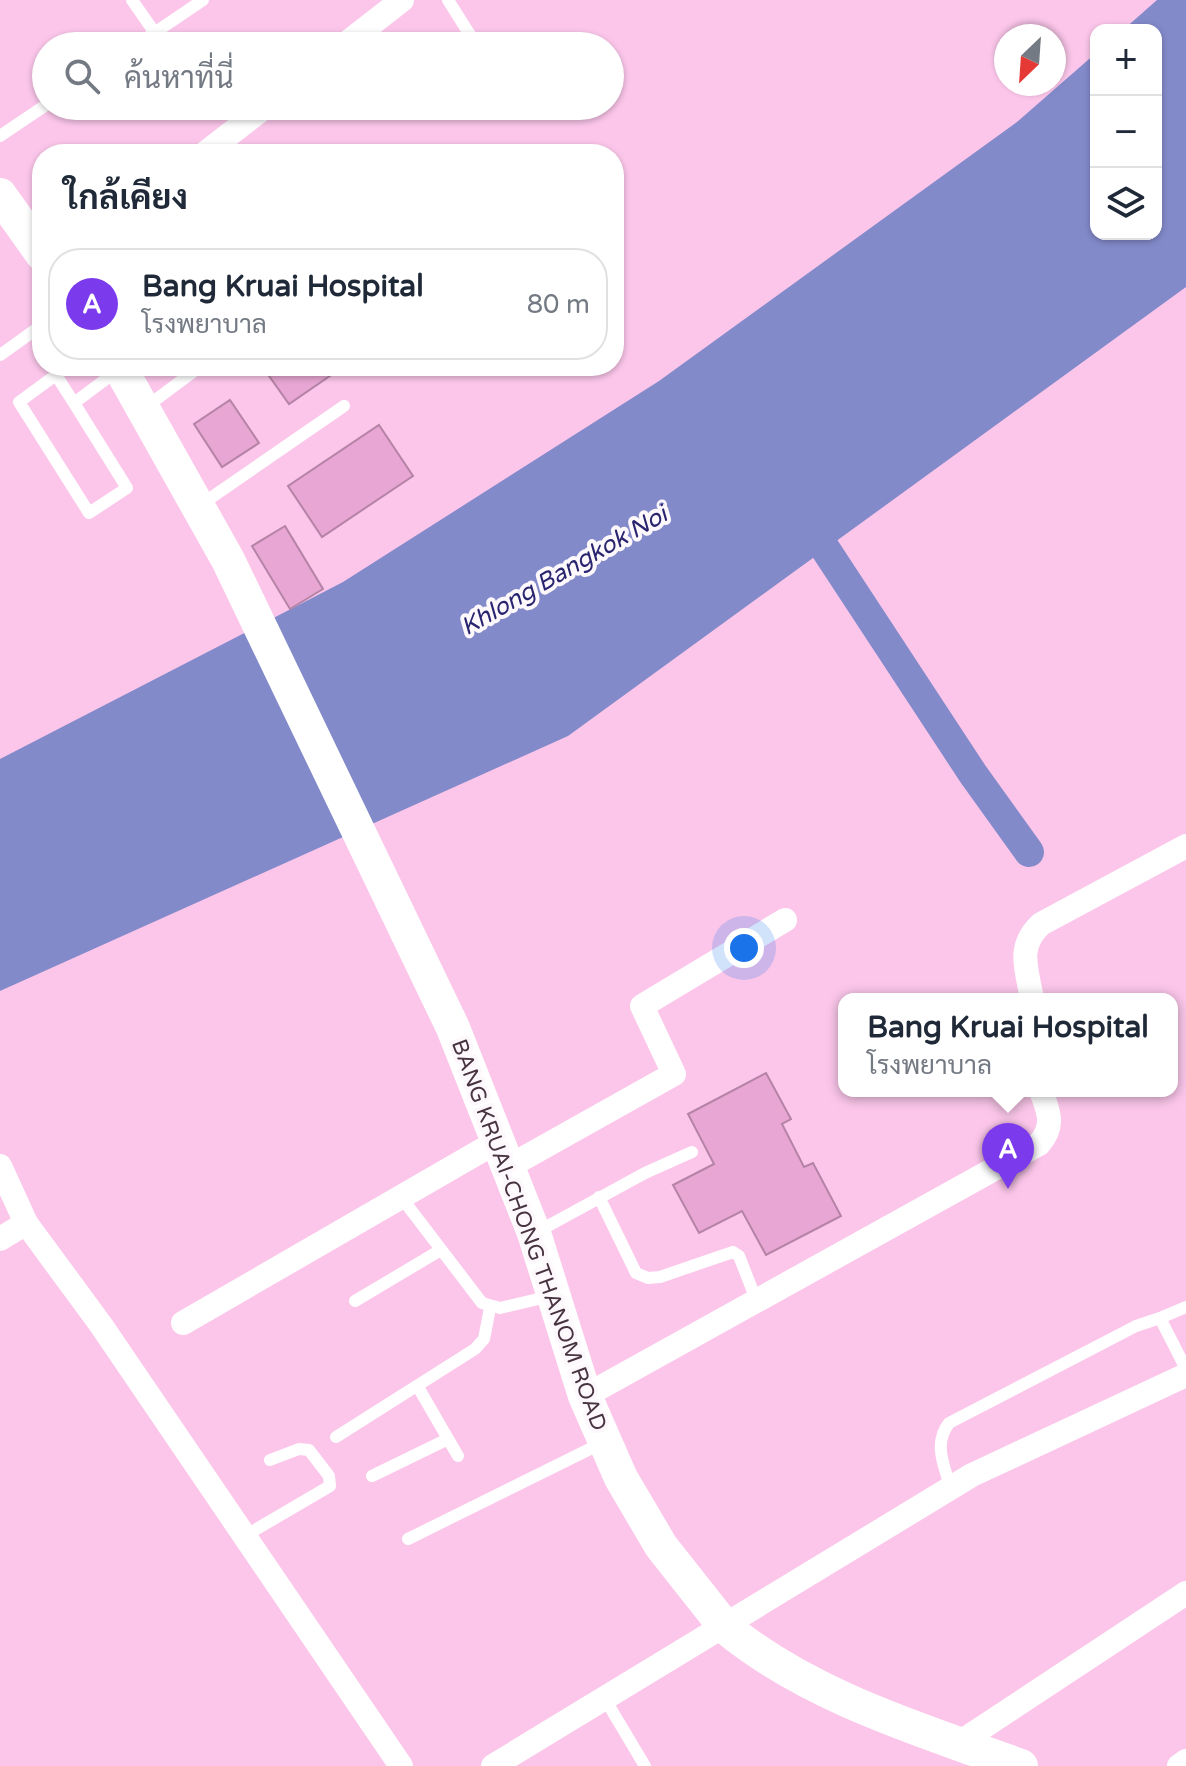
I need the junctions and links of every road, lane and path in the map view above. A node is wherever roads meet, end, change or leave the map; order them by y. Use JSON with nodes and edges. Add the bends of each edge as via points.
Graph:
{"nodes":[{"id":1,"x":132,"y":0,"type":"edge"},
{"id":2,"x":203,"y":0,"type":"edge"},
{"id":3,"x":402,"y":0,"type":"edge"},
{"id":4,"x":448,"y":0,"type":"edge"},
{"id":5,"x":154,"y":32,"type":"edge"},
{"id":6,"x":156,"y":32,"type":"edge"},
{"id":7,"x":361,"y":32,"type":"edge"},
{"id":8,"x":468,"y":32,"type":"edge"},
{"id":9,"x":32,"y":114,"type":"edge"},
{"id":10,"x":248,"y":120,"type":"edge"},
{"id":11,"x":0,"y":136,"type":"edge"},
{"id":12,"x":217,"y":144,"type":"edge"},
{"id":13,"x":0,"y":195,"type":"edge"},
{"id":14,"x":32,"y":240,"type":"edge"},
{"id":15,"x":32,"y":332,"type":"edge"},
{"id":16,"x":0,"y":355,"type":"edge"},
{"id":17,"x":55,"y":376,"type":"edge"},
{"id":18,"x":57,"y":376,"type":"edge"},
{"id":19,"x":108,"y":376,"type":"edge"},
{"id":20,"x":125,"y":376,"type":"edge"},
{"id":21,"x":188,"y":376,"type":"edge"},
{"id":22,"x":74,"y":403,"type":"junction"},
{"id":23,"x":344,"y":406,"type":"dead end"},
{"id":24,"x":145,"y":408,"type":"junction"},
{"id":25,"x":199,"y":506,"type":"junction"},
{"id":26,"x":1186,"y":846,"type":"edge"},
{"id":27,"x":785,"y":920,"type":"dead end"},
{"id":28,"x":1031,"y":993,"type":"edge"},
{"id":29,"x":1043,"y":1097,"type":"edge"},
{"id":30,"x":692,"y":1152,"type":"dead end"},
{"id":31,"x":503,"y":1154,"type":"junction"},
{"id":32,"x":0,"y":1166,"type":"edge"},
{"id":33,"x":401,"y":1197,"type":"junction"},
{"id":34,"x":599,"y":1197,"type":"junction"},
{"id":35,"x":26,"y":1223,"type":"junction"},
{"id":36,"x":534,"y":1233,"type":"junction"},
{"id":37,"x":0,"y":1239,"type":"edge"},
{"id":38,"x":439,"y":1251,"type":"junction"},
{"id":39,"x":554,"y":1296,"type":"junction"},
{"id":40,"x":355,"y":1301,"type":"dead end"},
{"id":41,"x":757,"y":1302,"type":"junction"},
{"id":42,"x":1186,"y":1307,"type":"edge"},
{"id":43,"x":490,"y":1308,"type":"junction"},
{"id":44,"x":1160,"y":1318,"type":"junction"},
{"id":45,"x":183,"y":1323,"type":"dead end"},
{"id":46,"x":1186,"y":1369,"type":"edge"},
{"id":47,"x":1186,"y":1375,"type":"edge"},
{"id":48,"x":418,"y":1387,"type":"junction"},
{"id":49,"x":585,"y":1396,"type":"junction"},
{"id":50,"x":336,"y":1437,"type":"dead end"},
{"id":51,"x":448,"y":1439,"type":"junction"},
{"id":52,"x":606,"y":1442,"type":"junction"},
{"id":53,"x":458,"y":1456,"type":"dead end"},
{"id":54,"x":270,"y":1460,"type":"dead end"},
{"id":55,"x":372,"y":1476,"type":"dead end"},
{"id":56,"x":951,"y":1489,"type":"junction"},
{"id":57,"x":243,"y":1537,"type":"junction"},
{"id":58,"x":408,"y":1539,"type":"dead end"},
{"id":59,"x":1186,"y":1593,"type":"edge"},
{"id":60,"x":725,"y":1627,"type":"junction"},
{"id":61,"x":605,"y":1699,"type":"junction"},
{"id":62,"x":959,"y":1743,"type":"junction"},
{"id":63,"x":1186,"y":1761,"type":"edge"},
{"id":64,"x":401,"y":1766,"type":"edge"},
{"id":65,"x":493,"y":1766,"type":"edge"},
{"id":66,"x":645,"y":1766,"type":"edge"},
{"id":67,"x":1021,"y":1766,"type":"edge"},
{"id":68,"x":1179,"y":1766,"type":"edge"}],
"edges":[{"from":1,"to":5,"type":"lane"},
{"from":2,"to":6,"type":"lane"},
{"from":3,"to":7,"type":"street"},
{"from":4,"to":8,"type":"lane"},
{"from":9,"to":11,"type":"lane"},
{"from":10,"to":12,"type":"street"},
{"from":13,"to":14,"type":"street"},
{"from":15,"to":16,"type":"lane"},
{"from":17,"to":22,"type":"lane","via":[[19,402],[89,513],[127,488]]},
{"from":18,"to":22,"type":"lane"},
{"from":19,"to":22,"type":"lane"},
{"from":20,"to":24,"type":"street","name":"BANG KRUAI-CHONG THANOM ROAD"},
{"from":21,"to":24,"type":"lane"},
{"from":23,"to":25,"type":"lane"},
{"from":24,"to":25,"type":"street","name":"BANG KRUAI-CHONG THANOM ROAD"},
{"from":25,"to":31,"type":"street","name":"BANG KRUAI-CHONG THANOM ROAD","via":[[453,1028]]},
{"from":26,"to":28,"type":"street","via":[[1041,924],[1027,937]]},
{"from":27,"to":31,"type":"street","via":[[642,1006],[674,1074]]},
{"from":29,"to":41,"type":"street","via":[[1050,1132],[1039,1144]]},
{"from":30,"to":34,"type":"lane"},
{"from":31,"to":33,"type":"street"},
{"from":31,"to":36,"type":"street","name":"BANG KRUAI-CHONG THANOM ROAD"},
{"from":32,"to":35,"type":"street"},
{"from":33,"to":38,"type":"lane"},
{"from":33,"to":45,"type":"street"},
{"from":34,"to":36,"type":"lane"},
{"from":34,"to":41,"type":"lane","via":[[636,1273],[660,1277],[733,1252]]},
{"from":35,"to":37,"type":"street"},
{"from":35,"to":57,"type":"street"},
{"from":36,"to":39,"type":"street","name":"BANG KRUAI-CHONG THANOM ROAD"},
{"from":38,"to":40,"type":"lane"},
{"from":38,"to":43,"type":"lane"},
{"from":39,"to":43,"type":"lane"},
{"from":39,"to":49,"type":"street","name":"BANG KRUAI-CHONG THANOM ROAD"},
{"from":41,"to":49,"type":"street"},
{"from":42,"to":44,"type":"lane"},
{"from":43,"to":48,"type":"lane","via":[[484,1339],[475,1349]]},
{"from":44,"to":46,"type":"lane"},
{"from":44,"to":56,"type":"lane","via":[[949,1423],[940,1444]]},
{"from":47,"to":56,"type":"street"},
{"from":48,"to":50,"type":"lane"},
{"from":48,"to":51,"type":"lane"},
{"from":49,"to":52,"type":"street","name":"BANG KRUAI-CHONG THANOM ROAD"},
{"from":51,"to":53,"type":"lane"},
{"from":51,"to":55,"type":"lane"},
{"from":52,"to":58,"type":"lane"},
{"from":52,"to":60,"type":"street","name":"BANG KRUAI-CHONG THANOM ROAD","via":[[637,1510]]},
{"from":54,"to":57,"type":"lane","via":[[309,1450],[329,1476],[330,1486]]},
{"from":56,"to":60,"type":"street"},
{"from":57,"to":64,"type":"street"},
{"from":59,"to":62,"type":"street"},
{"from":60,"to":61,"type":"street"},
{"from":60,"to":62,"type":"street","name":"BANG KRUAI-CHONG THANOM ROAD","via":[[781,1665],[863,1706]]},
{"from":61,"to":65,"type":"street"},
{"from":61,"to":66,"type":"lane"},
{"from":62,"to":67,"type":"street","name":"BANG KRUAI-CHONG THANOM ROAD"},
{"from":63,"to":68,"type":"street"}]}
